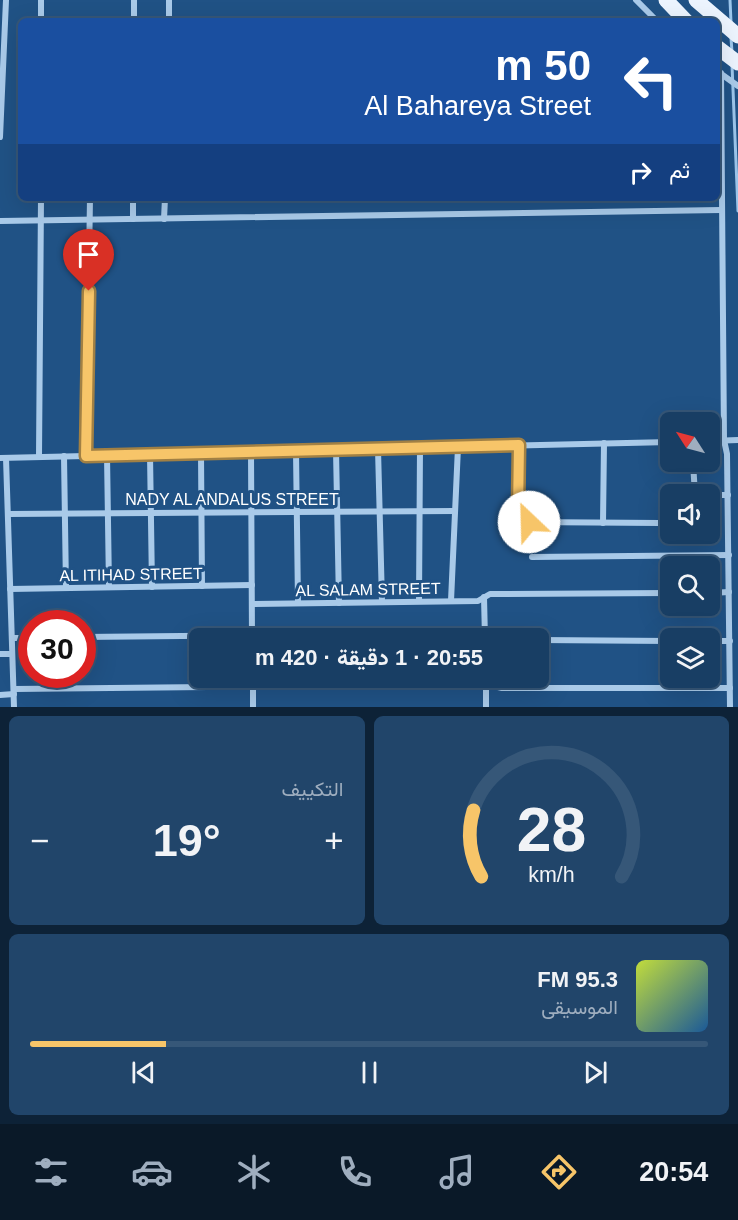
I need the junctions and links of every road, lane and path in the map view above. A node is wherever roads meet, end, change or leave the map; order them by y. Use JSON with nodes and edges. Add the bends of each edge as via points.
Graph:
{"nodes":[{"id":1,"x":6,"y":0,"type":"edge"},
{"id":2,"x":41,"y":0,"type":"edge"},
{"id":3,"x":134,"y":0,"type":"edge"},
{"id":4,"x":169,"y":0,"type":"edge"},
{"id":5,"x":636,"y":0,"type":"edge"},
{"id":6,"x":666,"y":0,"type":"edge"},
{"id":7,"x":696,"y":0,"type":"edge"},
{"id":8,"x":41,"y":18,"type":"edge"},
{"id":9,"x":134,"y":18,"type":"edge"},
{"id":10,"x":169,"y":18,"type":"edge"},
{"id":11,"x":654,"y":18,"type":"edge"},
{"id":12,"x":683,"y":18,"type":"edge"},
{"id":13,"x":717,"y":18,"type":"edge"},
{"id":14,"x":720,"y":21,"type":"edge"},
{"id":15,"x":738,"y":36,"type":"edge"},
{"id":16,"x":720,"y":49,"type":"edge"},
{"id":17,"x":738,"y":63,"type":"edge"},
{"id":18,"x":720,"y":73,"type":"edge"},
{"id":19,"x":738,"y":86,"type":"edge"},
{"id":20,"x":0,"y":137,"type":"edge"},
{"id":21,"x":720,"y":141,"type":"edge"},
{"id":22,"x":40,"y":201,"type":"edge"},
{"id":23,"x":90,"y":201,"type":"edge"},
{"id":24,"x":133,"y":201,"type":"edge"},
{"id":25,"x":165,"y":201,"type":"edge"},
{"id":26,"x":721,"y":210,"type":"junction"},
{"id":27,"x":133,"y":219,"type":"junction"},
{"id":28,"x":164,"y":219,"type":"junction"},
{"id":29,"x":90,"y":220,"type":"junction"},
{"id":30,"x":0,"y":221,"type":"edge"},
{"id":31,"x":40,"y":221,"type":"junction"},
{"id":32,"x":738,"y":440,"type":"edge"},
{"id":33,"x":720,"y":441,"type":"edge"},
{"id":34,"x":724,"y":441,"type":"junction"},
{"id":35,"x":660,"y":442,"type":"edge"},
{"id":36,"x":604,"y":443,"type":"junction"},
{"id":37,"x":519,"y":445,"type":"junction"},
{"id":38,"x":458,"y":447,"type":"junction"},
{"id":39,"x":420,"y":448,"type":"junction"},
{"id":40,"x":378,"y":449,"type":"junction"},
{"id":41,"x":336,"y":450,"type":"junction"},
{"id":42,"x":296,"y":451,"type":"junction"},
{"id":43,"x":251,"y":452,"type":"junction"},
{"id":44,"x":201,"y":453,"type":"junction"},
{"id":45,"x":150,"y":454,"type":"junction"},
{"id":46,"x":107,"y":455,"type":"junction"},
{"id":47,"x":64,"y":456,"type":"junction"},
{"id":48,"x":86,"y":456,"type":"junction"},
{"id":49,"x":39,"y":457,"type":"junction"},
{"id":50,"x":3,"y":458,"type":"edge"},
{"id":51,"x":4,"y":482,"type":"edge"},
{"id":52,"x":720,"y":495,"type":"edge"},
{"id":53,"x":728,"y":495,"type":"junction"},
{"id":54,"x":337,"y":511,"type":"junction"},
{"id":55,"x":379,"y":511,"type":"junction"},
{"id":56,"x":419,"y":511,"type":"junction"},
{"id":57,"x":456,"y":511,"type":"junction"},
{"id":58,"x":251,"y":512,"type":"junction"},
{"id":59,"x":297,"y":512,"type":"junction"},
{"id":60,"x":65,"y":513,"type":"junction"},
{"id":61,"x":108,"y":513,"type":"junction"},
{"id":62,"x":151,"y":513,"type":"junction"},
{"id":63,"x":201,"y":513,"type":"junction"},
{"id":64,"x":8,"y":514,"type":"junction"},
{"id":65,"x":603,"y":523,"type":"junction"},
{"id":66,"x":660,"y":523,"type":"edge"},
{"id":67,"x":729,"y":555,"type":"junction"},
{"id":68,"x":532,"y":556,"type":"dead end"},
{"id":69,"x":10,"y":566,"type":"junction"},
{"id":70,"x":0,"y":567,"type":"edge"},
{"id":71,"x":252,"y":585,"type":"junction"},
{"id":72,"x":202,"y":586,"type":"junction"},
{"id":73,"x":109,"y":587,"type":"junction"},
{"id":74,"x":152,"y":587,"type":"junction"},
{"id":75,"x":66,"y":588,"type":"junction"},
{"id":76,"x":10,"y":589,"type":"junction"},
{"id":77,"x":720,"y":592,"type":"edge"},
{"id":78,"x":729,"y":592,"type":"junction"},
{"id":79,"x":660,"y":593,"type":"edge"},
{"id":80,"x":484,"y":597,"type":"junction"},
{"id":81,"x":452,"y":601,"type":"junction"},
{"id":82,"x":382,"y":602,"type":"junction"},
{"id":83,"x":418,"y":602,"type":"junction"},
{"id":84,"x":298,"y":603,"type":"junction"},
{"id":85,"x":339,"y":603,"type":"junction"},
{"id":86,"x":252,"y":604,"type":"junction"},
{"id":87,"x":252,"y":628,"type":"edge"},
{"id":88,"x":485,"y":628,"type":"edge"},
{"id":89,"x":96,"y":637,"type":"edge"},
{"id":90,"x":189,"y":637,"type":"edge"},
{"id":91,"x":12,"y":638,"type":"junction"},
{"id":92,"x":18,"y":638,"type":"edge"},
{"id":93,"x":549,"y":640,"type":"edge"},
{"id":94,"x":660,"y":641,"type":"edge"},
{"id":95,"x":720,"y":641,"type":"edge"},
{"id":96,"x":730,"y":641,"type":"junction"},
{"id":97,"x":0,"y":654,"type":"edge"},
{"id":98,"x":12,"y":654,"type":"junction"},
{"id":99,"x":189,"y":687,"type":"edge"},
{"id":100,"x":253,"y":688,"type":"edge"},
{"id":101,"x":486,"y":688,"type":"edge"},
{"id":102,"x":549,"y":688,"type":"edge"},
{"id":103,"x":730,"y":688,"type":"junction"},
{"id":104,"x":14,"y":691,"type":"junction"},
{"id":105,"x":0,"y":694,"type":"edge"},
{"id":106,"x":14,"y":707,"type":"edge"},
{"id":107,"x":253,"y":707,"type":"edge"},
{"id":108,"x":486,"y":707,"type":"edge"},
{"id":109,"x":730,"y":707,"type":"edge"}],
"edges":[{"from":1,"to":20,"type":"street"},
{"from":2,"to":8,"type":"street"},
{"from":3,"to":9,"type":"street"},
{"from":4,"to":10,"type":"street"},
{"from":5,"to":11,"type":"street"},
{"from":6,"to":12,"type":"main road"},
{"from":7,"to":13,"type":"main road"},
{"from":14,"to":15,"type":"main road"},
{"from":16,"to":17,"type":"main road"},
{"from":18,"to":19,"type":"street"},
{"from":21,"to":26,"type":"street"},
{"from":22,"to":31,"type":"street"},
{"from":23,"to":29,"type":"street"},
{"from":24,"to":27,"type":"street"},
{"from":25,"to":28,"type":"street"},
{"from":26,"to":28,"type":"street"},
{"from":26,"to":34,"type":"street"},
{"from":27,"to":28,"type":"street"},
{"from":27,"to":29,"type":"street"},
{"from":29,"to":31,"type":"street"},
{"from":29,"to":48,"type":"street"},
{"from":30,"to":31,"type":"street"},
{"from":31,"to":49,"type":"street"},
{"from":32,"to":34,"type":"street"},
{"from":33,"to":34,"type":"street"},
{"from":34,"to":53,"type":"street","via":[[728,454]]},
{"from":35,"to":36,"type":"street"},
{"from":36,"to":37,"type":"street"},
{"from":36,"to":65,"type":"street"},
{"from":37,"to":38,"type":"street"},
{"from":37,"to":65,"type":"street","via":[[518,512],[522,520]]},
{"from":38,"to":39,"type":"street"},
{"from":38,"to":57,"type":"street"},
{"from":39,"to":40,"type":"street"},
{"from":39,"to":56,"type":"street"},
{"from":40,"to":41,"type":"street"},
{"from":40,"to":55,"type":"street"},
{"from":41,"to":42,"type":"street"},
{"from":41,"to":54,"type":"street"},
{"from":42,"to":43,"type":"street"},
{"from":42,"to":59,"type":"street"},
{"from":43,"to":44,"type":"street"},
{"from":43,"to":58,"type":"street"},
{"from":44,"to":45,"type":"street"},
{"from":44,"to":63,"type":"street"},
{"from":45,"to":46,"type":"street"},
{"from":45,"to":62,"type":"street"},
{"from":46,"to":48,"type":"street"},
{"from":46,"to":61,"type":"street"},
{"from":47,"to":48,"type":"street"},
{"from":47,"to":49,"type":"street"},
{"from":47,"to":60,"type":"street"},
{"from":49,"to":50,"type":"street"},
{"from":50,"to":51,"type":"street"},
{"from":51,"to":64,"type":"street"},
{"from":52,"to":53,"type":"street"},
{"from":53,"to":67,"type":"street"},
{"from":54,"to":55,"type":"street","name":"NADY AL ANDALUS STREET"},
{"from":54,"to":59,"type":"street","name":"NADY AL ANDALUS STREET"},
{"from":54,"to":85,"type":"street"},
{"from":55,"to":56,"type":"street","name":"NADY AL ANDALUS STREET"},
{"from":55,"to":82,"type":"street"},
{"from":56,"to":57,"type":"street","name":"NADY AL ANDALUS STREET"},
{"from":56,"to":83,"type":"street"},
{"from":57,"to":81,"type":"street"},
{"from":58,"to":59,"type":"street","name":"NADY AL ANDALUS STREET"},
{"from":58,"to":63,"type":"street","name":"NADY AL ANDALUS STREET"},
{"from":58,"to":71,"type":"street"},
{"from":59,"to":84,"type":"street"},
{"from":60,"to":61,"type":"street","name":"NADY AL ANDALUS STREET"},
{"from":60,"to":64,"type":"street","name":"NADY AL ANDALUS STREET"},
{"from":60,"to":75,"type":"street"},
{"from":61,"to":62,"type":"street","name":"NADY AL ANDALUS STREET"},
{"from":61,"to":73,"type":"street"},
{"from":62,"to":63,"type":"street","name":"NADY AL ANDALUS STREET"},
{"from":62,"to":74,"type":"street"},
{"from":63,"to":72,"type":"street"},
{"from":64,"to":69,"type":"street"},
{"from":65,"to":66,"type":"street"},
{"from":67,"to":68,"type":"street"},
{"from":67,"to":78,"type":"street"},
{"from":69,"to":70,"type":"street"},
{"from":69,"to":76,"type":"street"},
{"from":71,"to":72,"type":"street","name":"AL ITIHAD STREET"},
{"from":71,"to":86,"type":"street"},
{"from":72,"to":74,"type":"street","name":"AL ITIHAD STREET"},
{"from":73,"to":74,"type":"street","name":"AL ITIHAD STREET"},
{"from":73,"to":75,"type":"street","name":"AL ITIHAD STREET"},
{"from":75,"to":76,"type":"street","name":"AL ITIHAD STREET"},
{"from":76,"to":91,"type":"street"},
{"from":77,"to":78,"type":"street"},
{"from":78,"to":96,"type":"street"},
{"from":79,"to":80,"type":"street","name":"AL SALAM STREET"},
{"from":80,"to":81,"type":"street","name":"AL SALAM STREET","via":[[478,601]]},
{"from":80,"to":88,"type":"street"},
{"from":81,"to":83,"type":"street","name":"AL SALAM STREET"},
{"from":82,"to":83,"type":"street","name":"AL SALAM STREET"},
{"from":82,"to":85,"type":"street","name":"AL SALAM STREET"},
{"from":84,"to":85,"type":"street","name":"AL SALAM STREET"},
{"from":84,"to":86,"type":"street","name":"AL SALAM STREET"},
{"from":86,"to":87,"type":"street"},
{"from":89,"to":90,"type":"street"},
{"from":91,"to":92,"type":"street"},
{"from":91,"to":98,"type":"street"},
{"from":93,"to":94,"type":"street"},
{"from":95,"to":96,"type":"street"},
{"from":96,"to":103,"type":"street"},
{"from":97,"to":98,"type":"street"},
{"from":98,"to":104,"type":"street"},
{"from":99,"to":104,"type":"street"},
{"from":100,"to":107,"type":"street"},
{"from":101,"to":108,"type":"street"},
{"from":102,"to":103,"type":"street"},
{"from":103,"to":109,"type":"street"},
{"from":104,"to":105,"type":"street"},
{"from":104,"to":106,"type":"street"}]}
